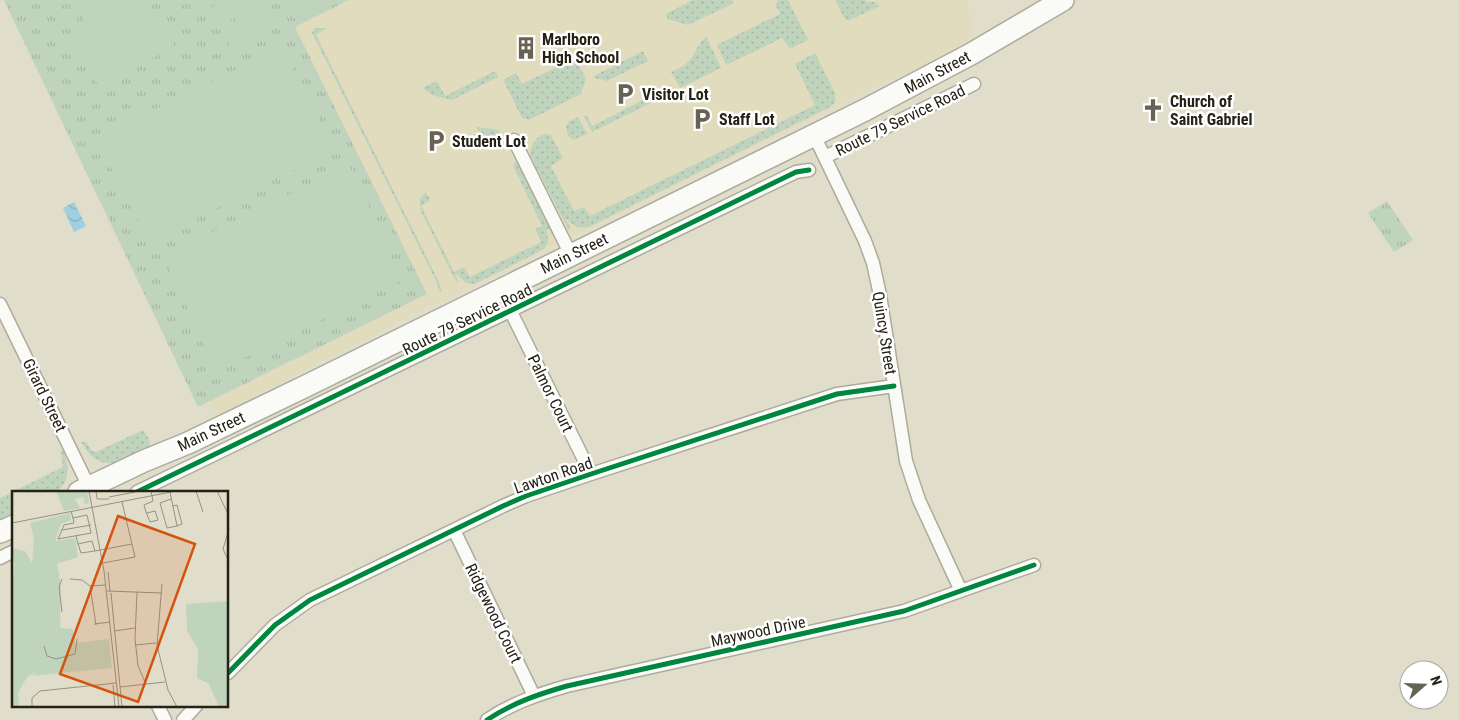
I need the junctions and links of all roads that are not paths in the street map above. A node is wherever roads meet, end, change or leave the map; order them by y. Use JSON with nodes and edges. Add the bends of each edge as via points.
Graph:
{"nodes":[{"id":1,"x":1063,"y":0,"type":"edge"},
{"id":2,"x":974,"y":84,"type":"dead end"},
{"id":3,"x":814,"y":135,"type":"junction"},
{"id":4,"x":514,"y":140,"type":"dead end"},
{"id":5,"x":825,"y":157,"type":"junction"},
{"id":6,"x":810,"y":170,"type":"dead end"},
{"id":7,"x":571,"y":255,"type":"junction"},
{"id":8,"x":0,"y":304,"type":"edge"},
{"id":9,"x":511,"y":312,"type":"junction"},
{"id":10,"x":894,"y":386,"type":"junction"},
{"id":11,"x":591,"y":474,"type":"junction"},
{"id":12,"x":84,"y":490,"type":"edge"},
{"id":13,"x":139,"y":491,"type":"edge"},
{"id":14,"x":12,"y":527,"type":"edge"},
{"id":15,"x":454,"y":530,"type":"junction"},
{"id":16,"x":0,"y":532,"type":"edge"},
{"id":17,"x":12,"y":552,"type":"edge"},
{"id":18,"x":0,"y":558,"type":"edge"},
{"id":19,"x":1034,"y":565,"type":"dead end"},
{"id":20,"x":961,"y":591,"type":"junction"},
{"id":21,"x":229,"y":672,"type":"edge"},
{"id":22,"x":534,"y":696,"type":"junction"},
{"id":23,"x":159,"y":708,"type":"edge"},
{"id":24,"x":194,"y":708,"type":"edge"},
{"id":25,"x":165,"y":720,"type":"edge"},
{"id":26,"x":183,"y":720,"type":"edge"},
{"id":27,"x":487,"y":720,"type":"edge"}],
"edges":[{"from":1,"to":3,"type":"main road","name":"Main Street","via":[[972,54]]},
{"from":2,"to":5,"type":"street","name":"Route 79 Service Road"},
{"from":3,"to":5,"type":"street","name":"Quincy Street"},
{"from":3,"to":7,"type":"main road","name":"Main Street"},
{"from":4,"to":7,"type":"street"},
{"from":5,"to":10,"type":"street","name":"Quincy Street","via":[[873,263]]},
{"from":6,"to":9,"type":"street","name":"Route 79 Service Road","via":[[796,172]]},
{"from":7,"to":12,"type":"main road","name":"Main Street","via":[[196,439]]},
{"from":8,"to":12,"type":"street","name":"Girard Street"},
{"from":9,"to":11,"type":"street","name":"Palmor Court"},
{"from":9,"to":13,"type":"street","name":"Route 79 Service Road"},
{"from":10,"to":11,"type":"street","name":"Lawton Road","via":[[837,394]]},
{"from":10,"to":20,"type":"street","name":"Quincy Street","via":[[912,482]]},
{"from":11,"to":15,"type":"street","name":"Lawton Road","via":[[526,496]]},
{"from":14,"to":16,"type":"main road"},
{"from":15,"to":21,"type":"street","name":"Lawton Road","via":[[310,600],[275,624]]},
{"from":15,"to":22,"type":"street","name":"Ridgewood Court"},
{"from":17,"to":18,"type":"street"},
{"from":19,"to":20,"type":"street","name":"Maywood Drive"},
{"from":20,"to":22,"type":"street","name":"Maywood Drive","via":[[904,611]]},
{"from":22,"to":27,"type":"street","name":"Maywood Drive"},
{"from":23,"to":25,"type":"street"},
{"from":24,"to":26,"type":"street"}]}
